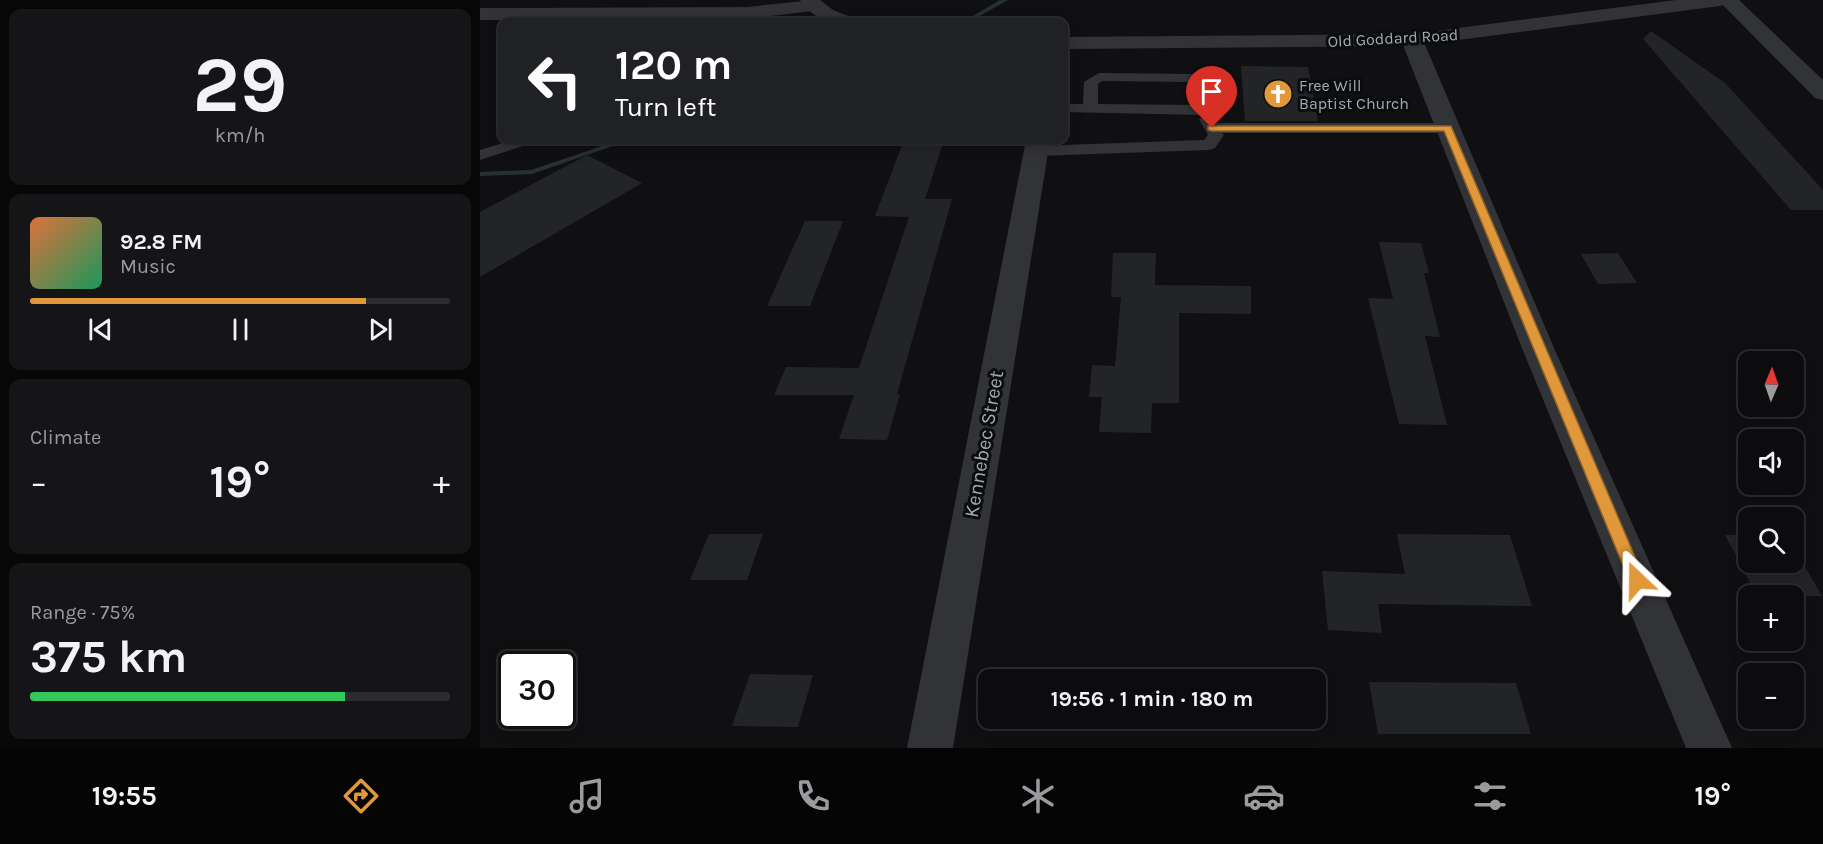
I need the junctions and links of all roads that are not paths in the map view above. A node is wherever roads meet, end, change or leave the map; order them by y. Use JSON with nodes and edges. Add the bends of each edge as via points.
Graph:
{"nodes":[{"id":1,"x":1720,"y":0,"type":"edge"},
{"id":2,"x":1728,"y":0,"type":"edge"},
{"id":3,"x":812,"y":3,"type":"edge"},
{"id":4,"x":480,"y":14,"type":"edge"},
{"id":5,"x":832,"y":18,"type":"edge"},
{"id":6,"x":1412,"y":40,"type":"junction"},
{"id":7,"x":1068,"y":43,"type":"edge"},
{"id":8,"x":1823,"y":93,"type":"edge"},
{"id":9,"x":1068,"y":108,"type":"edge"},
{"id":10,"x":1090,"y":108,"type":"junction"},
{"id":11,"x":1202,"y":110,"type":"junction"},
{"id":12,"x":1212,"y":128,"type":"junction"},
{"id":13,"x":1448,"y":128,"type":"junction"},
{"id":14,"x":513,"y":144,"type":"edge"},
{"id":15,"x":1037,"y":145,"type":"edge"},
{"id":16,"x":480,"y":155,"type":"edge"},
{"id":17,"x":930,"y":748,"type":"edge"},
{"id":18,"x":1709,"y":748,"type":"edge"}],
"edges":[{"from":1,"to":6,"type":"street","name":"Old Goddard Road"},
{"from":2,"to":8,"type":"street"},
{"from":3,"to":4,"type":"street","via":[[746,13]]},
{"from":3,"to":5,"type":"street"},
{"from":6,"to":7,"type":"street","name":"Old Goddard Road"},
{"from":6,"to":13,"type":"street"},
{"from":9,"to":10,"type":"lane"},
{"from":10,"to":11,"type":"lane"},
{"from":10,"to":11,"type":"lane","via":[[1091,82],[1099,77],[1195,78],[1206,100]]},
{"from":11,"to":12,"type":"lane"},
{"from":12,"to":13,"type":"lane"},
{"from":12,"to":15,"type":"lane","via":[[1216,135],[1209,145]]},
{"from":13,"to":18,"type":"street"},
{"from":14,"to":16,"type":"lane"},
{"from":15,"to":17,"type":"street","name":"Kennebec Street"}]}
